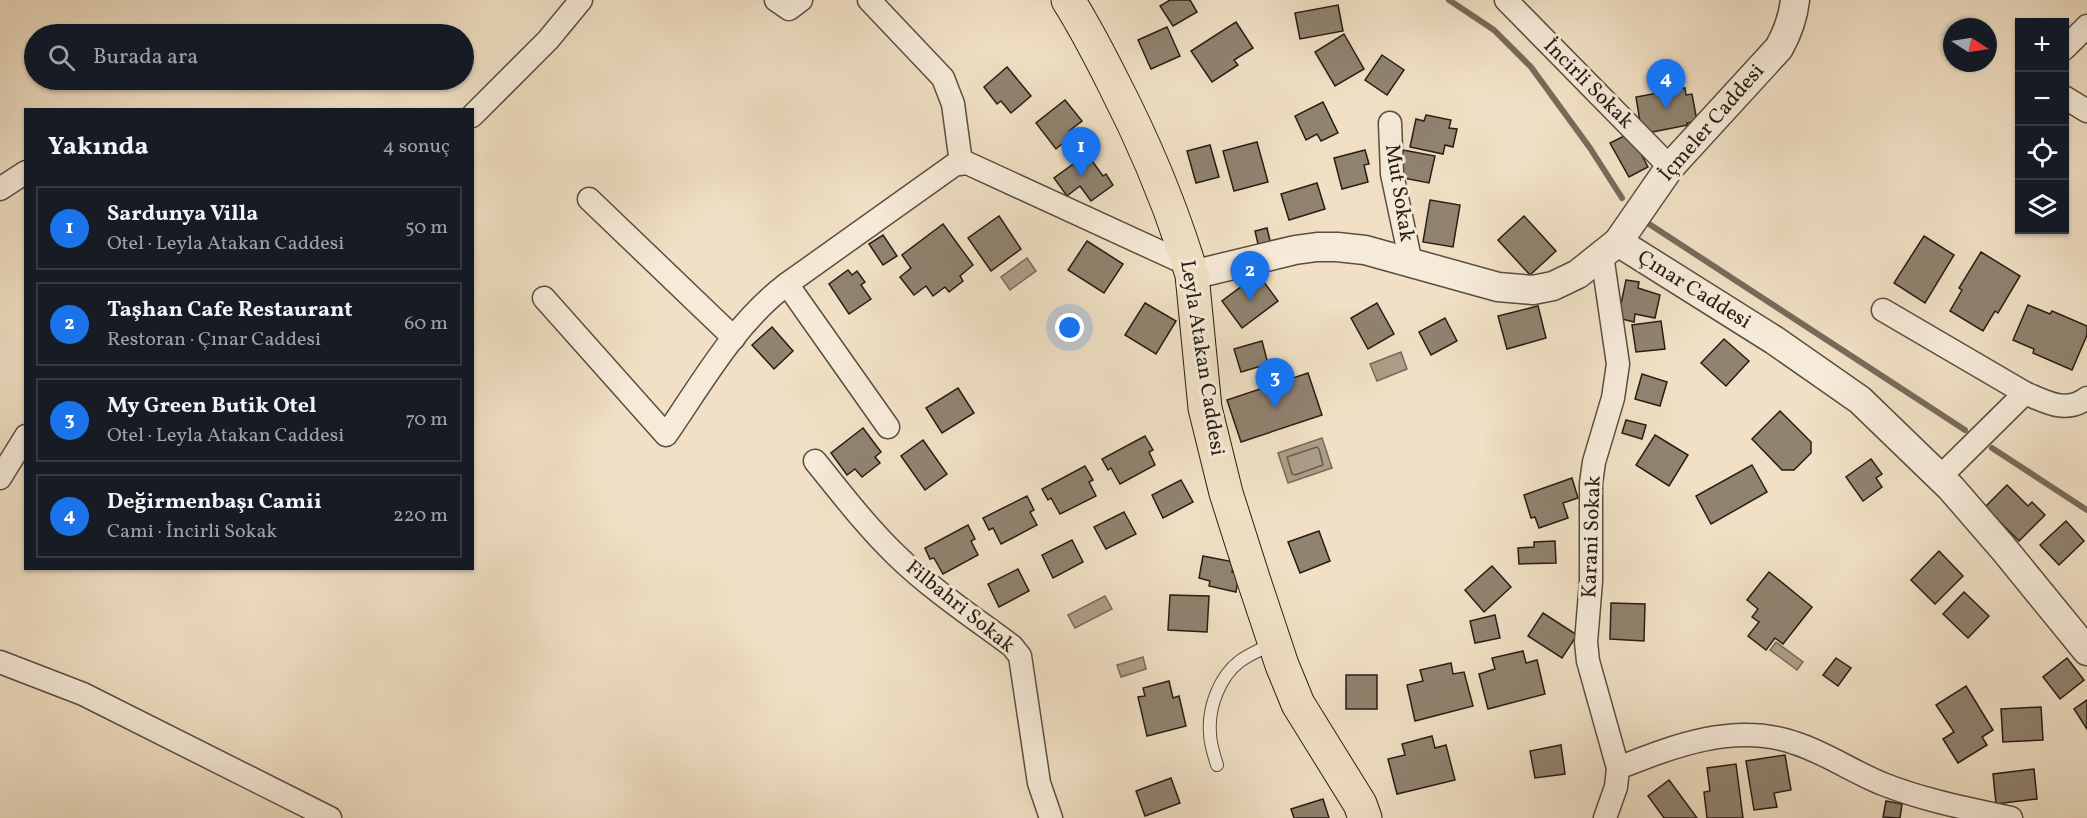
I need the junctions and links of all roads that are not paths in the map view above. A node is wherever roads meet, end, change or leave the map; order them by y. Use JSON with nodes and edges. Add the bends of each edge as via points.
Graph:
{"nodes":[{"id":1,"x":581,"y":0,"type":"edge"},
{"id":2,"x":776,"y":0,"type":"edge"},
{"id":3,"x":801,"y":0,"type":"edge"},
{"id":4,"x":869,"y":0,"type":"edge"},
{"id":5,"x":1068,"y":0,"type":"edge"},
{"id":6,"x":1506,"y":0,"type":"edge"},
{"id":7,"x":1796,"y":0,"type":"edge"},
{"id":8,"x":2087,"y":26,"type":"edge"},
{"id":9,"x":2069,"y":44,"type":"edge"},
{"id":10,"x":2069,"y":100,"type":"edge"},
{"id":11,"x":2087,"y":111,"type":"edge"},
{"id":12,"x":474,"y":114,"type":"edge"},
{"id":13,"x":1390,"y":123,"type":"dead end"},
{"id":14,"x":961,"y":163,"type":"junction"},
{"id":15,"x":1670,"y":167,"type":"junction"},
{"id":16,"x":24,"y":173,"type":"edge"},
{"id":17,"x":0,"y":189,"type":"edge"},
{"id":18,"x":589,"y":199,"type":"dead end"},
{"id":19,"x":1610,"y":249,"type":"junction"},
{"id":20,"x":1411,"y":263,"type":"junction"},
{"id":21,"x":1191,"y":270,"type":"junction"},
{"id":22,"x":787,"y":284,"type":"junction"},
{"id":23,"x":544,"y":298,"type":"dead end"},
{"id":24,"x":1883,"y":310,"type":"dead end"},
{"id":25,"x":734,"y":338,"type":"junction"},
{"id":26,"x":2025,"y":393,"type":"junction"},
{"id":27,"x":2087,"y":398,"type":"edge"},
{"id":28,"x":888,"y":428,"type":"dead end"},
{"id":29,"x":24,"y":439,"type":"edge"},
{"id":30,"x":815,"y":461,"type":"dead end"},
{"id":31,"x":1940,"y":477,"type":"junction"},
{"id":32,"x":0,"y":478,"type":"edge"},
{"id":33,"x":1275,"y":643,"type":"junction"},
{"id":34,"x":2087,"y":651,"type":"edge"},
{"id":35,"x":0,"y":662,"type":"edge"},
{"id":36,"x":1217,"y":765,"type":"dead end"},
{"id":37,"x":1618,"y":768,"type":"junction"},
{"id":38,"x":330,"y":818,"type":"edge"},
{"id":39,"x":1051,"y":818,"type":"edge"},
{"id":40,"x":1365,"y":818,"type":"edge"},
{"id":41,"x":1605,"y":818,"type":"edge"},
{"id":42,"x":2011,"y":818,"type":"edge"}],
"edges":[{"from":1,"to":12,"type":"street","via":[[548,40]]},
{"from":2,"to":3,"type":"street","via":[[789,9]]},
{"from":4,"to":14,"type":"street","via":[[943,78],[953,104]]},
{"from":5,"to":21,"type":"main road","name":"Leyla Atakan Caddesi","via":[[1143,142]]},
{"from":6,"to":15,"type":"street","name":"İncirli Sokak"},
{"from":7,"to":15,"type":"street","name":"İçmeler Caddesi","via":[[1794,16],[1779,48]]},
{"from":8,"to":9,"type":"street"},
{"from":10,"to":11,"type":"street"},
{"from":13,"to":20,"type":"street","name":"Mut Sokak","via":[[1392,174]]},
{"from":14,"to":21,"type":"street"},
{"from":14,"to":22,"type":"street"},
{"from":15,"to":19,"type":"street","name":"İçmeler Caddesi"},
{"from":16,"to":17,"type":"street"},
{"from":18,"to":25,"type":"street"},
{"from":19,"to":20,"type":"street","via":[[1578,274],[1533,290],[1498,287]]},
{"from":19,"to":31,"type":"street","name":"Çınar Caddesi","via":[[1695,290],[1820,371],[1860,400]]},
{"from":19,"to":37,"type":"street","name":"Karani Sokak","via":[[1618,364],[1591,483],[1592,581],[1586,642]]},
{"from":20,"to":21,"type":"street","via":[[1353,248],[1317,247]]},
{"from":21,"to":33,"type":"main road","name":"Leyla Atakan Caddesi","via":[[1205,408],[1226,493]]},
{"from":22,"to":25,"type":"street","via":[[762,305]]},
{"from":22,"to":28,"type":"street"},
{"from":23,"to":25,"type":"street","via":[[666,435]]},
{"from":24,"to":26,"type":"street"},
{"from":26,"to":27,"type":"street","via":[[2068,407]]},
{"from":26,"to":31,"type":"street"},
{"from":29,"to":32,"type":"street"},
{"from":30,"to":39,"type":"street","name":"Filbahri Sokak","via":[[897,556],[1020,656],[1039,783]]},
{"from":31,"to":34,"type":"street","name":"Çınar Caddesi"},
{"from":33,"to":36,"type":"lane","via":[[1239,662],[1219,688],[1209,721]]},
{"from":33,"to":40,"type":"main road","name":"Leyla Atakan Caddesi","via":[[1298,704],[1355,795]]},
{"from":35,"to":38,"type":"street","via":[[83,694]]},
{"from":37,"to":41,"type":"street","name":"Karani Sokak"},
{"from":37,"to":42,"type":"street","via":[[1701,739],[1766,736],[1809,748],[1898,789]]}]}
